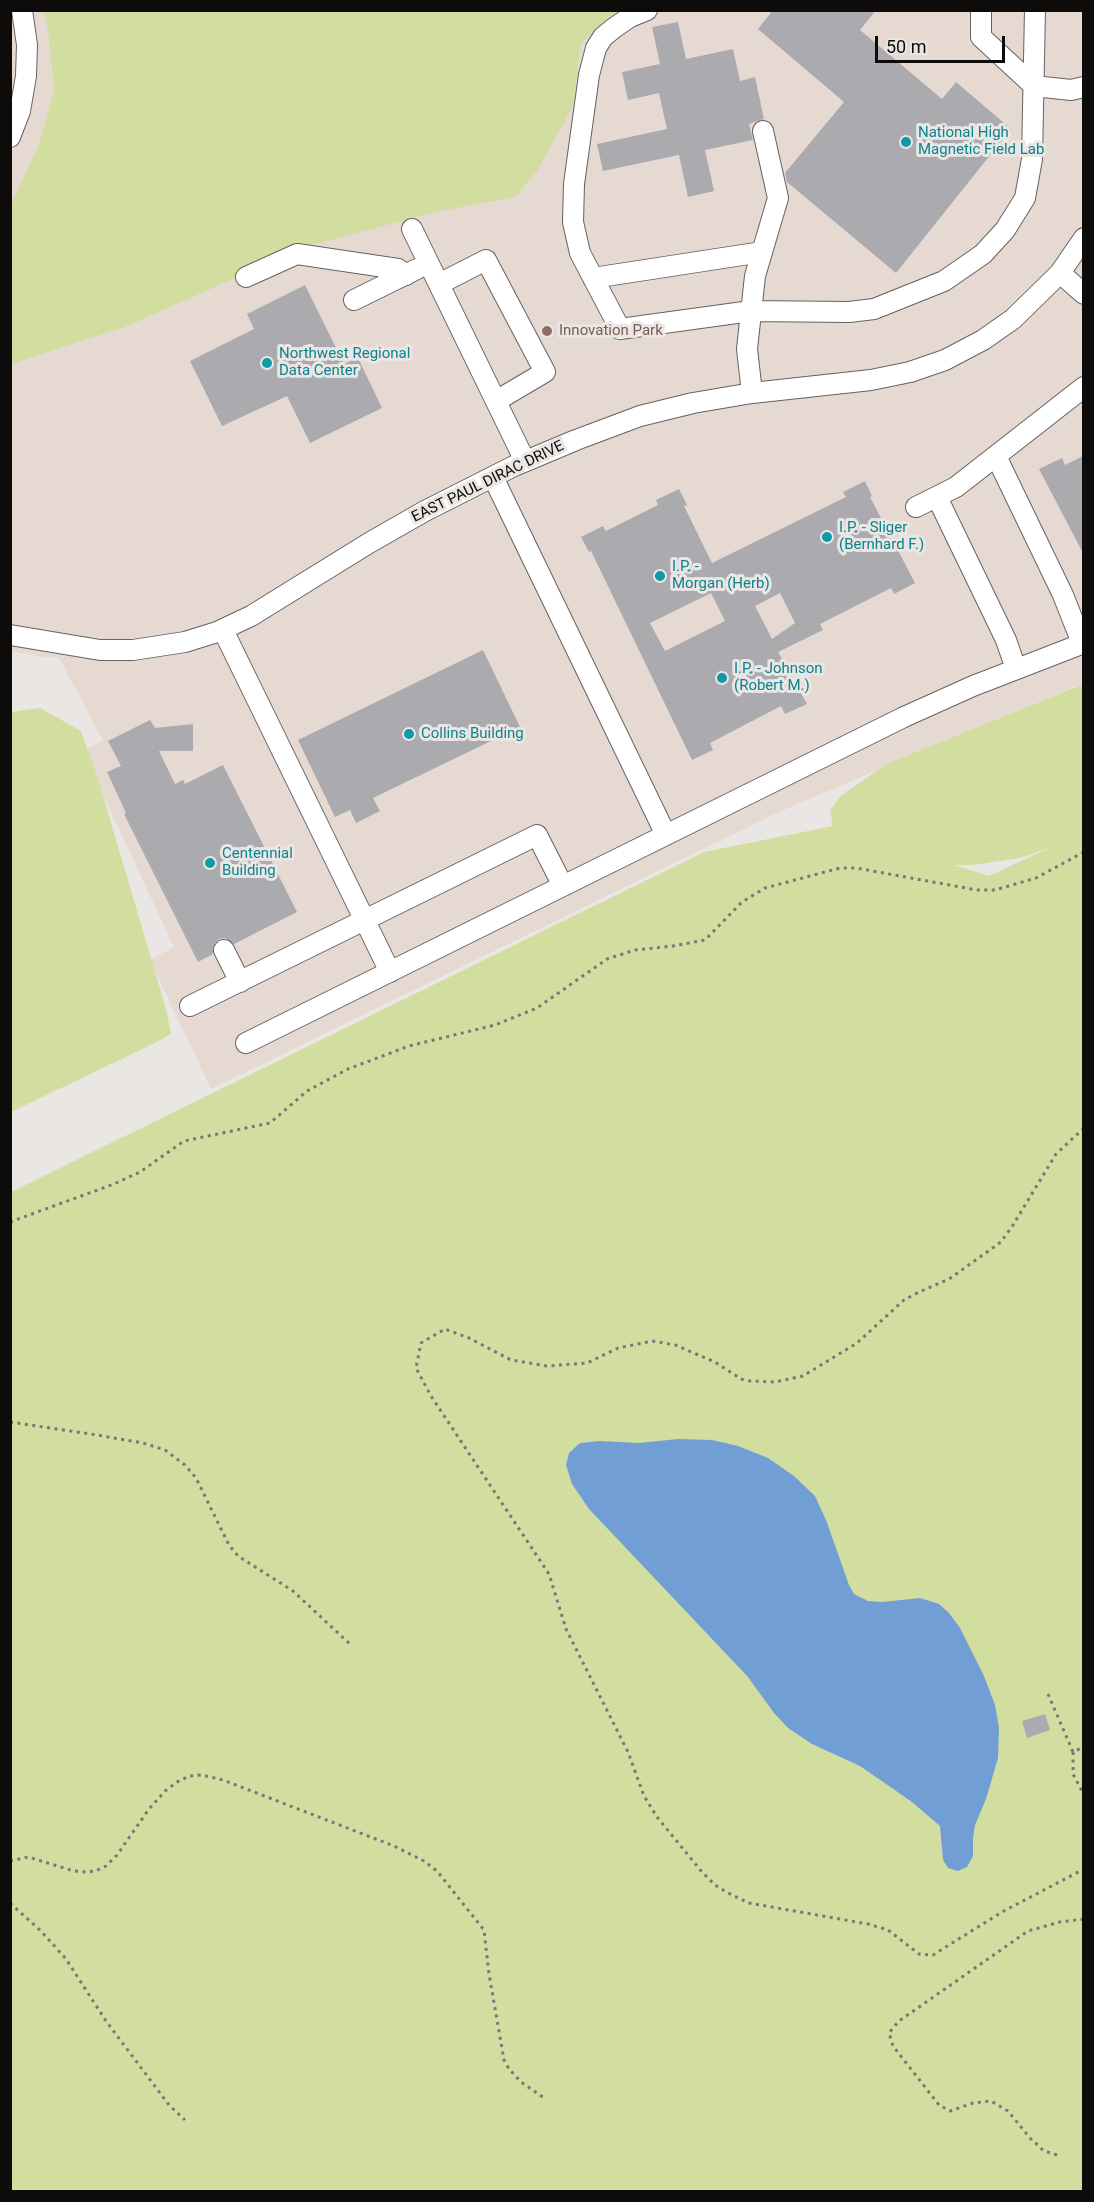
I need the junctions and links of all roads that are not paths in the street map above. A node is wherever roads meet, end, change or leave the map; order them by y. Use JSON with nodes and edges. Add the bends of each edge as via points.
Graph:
{"nodes":[{"id":1,"x":22,"y":10,"type":"edge"},
{"id":2,"x":647,"y":10,"type":"edge"},
{"id":3,"x":981,"y":10,"type":"edge"},
{"id":4,"x":1035,"y":10,"type":"edge"},
{"id":5,"x":1034,"y":86,"type":"junction"},
{"id":6,"x":1083,"y":87,"type":"edge"},
{"id":7,"x":763,"y":131,"type":"dead end"},
{"id":8,"x":10,"y":137,"type":"edge"},
{"id":9,"x":412,"y":228,"type":"dead end"},
{"id":10,"x":1083,"y":238,"type":"edge"},
{"id":11,"x":762,"y":252,"type":"junction"},
{"id":12,"x":429,"y":263,"type":"junction"},
{"id":13,"x":1060,"y":273,"type":"junction"},
{"id":14,"x":406,"y":274,"type":"junction"},
{"id":15,"x":246,"y":277,"type":"dead end"},
{"id":16,"x":593,"y":278,"type":"junction"},
{"id":17,"x":439,"y":284,"type":"junction"},
{"id":18,"x":1083,"y":294,"type":"edge"},
{"id":19,"x":354,"y":300,"type":"dead end"},
{"id":20,"x":751,"y":311,"type":"junction"},
{"id":21,"x":1083,"y":387,"type":"edge"},
{"id":22,"x":752,"y":393,"type":"junction"},
{"id":23,"x":496,"y":400,"type":"junction"},
{"id":24,"x":996,"y":456,"type":"junction"},
{"id":25,"x":525,"y":461,"type":"junction"},
{"id":26,"x":493,"y":477,"type":"junction"},
{"id":27,"x":937,"y":497,"type":"junction"},
{"id":28,"x":916,"y":507,"type":"dead end"},
{"id":29,"x":223,"y":630,"type":"junction"},
{"id":30,"x":10,"y":635,"type":"edge"},
{"id":31,"x":1083,"y":643,"type":"edge"},
{"id":32,"x":1016,"y":669,"type":"junction"},
{"id":33,"x":666,"y":835,"type":"junction"},
{"id":34,"x":563,"y":886,"type":"junction"},
{"id":35,"x":364,"y":921,"type":"junction"},
{"id":36,"x":224,"y":950,"type":"dead end"},
{"id":37,"x":390,"y":972,"type":"junction"},
{"id":38,"x":240,"y":982,"type":"junction"},
{"id":39,"x":190,"y":1006,"type":"dead end"},
{"id":40,"x":246,"y":1043,"type":"dead end"}],
"edges":[{"from":1,"to":8,"type":"street","via":[[26,76],[20,111]]},
{"from":2,"to":16,"type":"street","via":[[603,37],[589,75],[574,184],[573,222],[580,253]]},
{"from":3,"to":5,"type":"street","via":[[981,37]]},
{"from":4,"to":5,"type":"street"},
{"from":5,"to":6,"type":"street","via":[[1071,90]]},
{"from":5,"to":20,"type":"street","via":[[1032,159],[1025,198],[1005,230],[983,254],[944,281],[874,309]]},
{"from":7,"to":11,"type":"street","via":[[778,198]]},
{"from":9,"to":12,"type":"street"},
{"from":10,"to":13,"type":"street","name":"EAST PAUL DIRAC DRIVE"},
{"from":11,"to":16,"type":"street"},
{"from":11,"to":20,"type":"street"},
{"from":12,"to":14,"type":"street"},
{"from":12,"to":17,"type":"street"},
{"from":13,"to":18,"type":"street"},
{"from":13,"to":22,"type":"street","name":"EAST PAUL DIRAC DRIVE","via":[[1013,319],[945,360],[871,380]]},
{"from":14,"to":15,"type":"street","via":[[398,268],[297,254]]},
{"from":14,"to":19,"type":"street"},
{"from":16,"to":20,"type":"street","via":[[620,329]]},
{"from":17,"to":23,"type":"street"},
{"from":17,"to":23,"type":"street","via":[[486,260],[545,372]]},
{"from":20,"to":22,"type":"street","via":[[747,349]]},
{"from":21,"to":24,"type":"street"},
{"from":22,"to":25,"type":"street","name":"EAST PAUL DIRAC DRIVE","via":[[640,416]]},
{"from":23,"to":25,"type":"street"},
{"from":24,"to":27,"type":"street"},
{"from":24,"to":31,"type":"street"},
{"from":25,"to":26,"type":"street","name":"EAST PAUL DIRAC DRIVE"},
{"from":26,"to":29,"type":"street","name":"EAST PAUL DIRAC DRIVE","via":[[424,511]]},
{"from":26,"to":33,"type":"street"},
{"from":27,"to":28,"type":"street"},
{"from":27,"to":32,"type":"street","via":[[1006,640]]},
{"from":29,"to":30,"type":"street","name":"EAST PAUL DIRAC DRIVE","via":[[185,642],[133,650],[100,650]]},
{"from":29,"to":35,"type":"street"},
{"from":31,"to":32,"type":"street"},
{"from":32,"to":33,"type":"street","via":[[904,717]]},
{"from":33,"to":34,"type":"street"},
{"from":34,"to":35,"type":"street","via":[[537,835]]},
{"from":34,"to":37,"type":"street"},
{"from":35,"to":37,"type":"street"},
{"from":35,"to":38,"type":"street"},
{"from":36,"to":38,"type":"street"},
{"from":37,"to":40,"type":"street"},
{"from":38,"to":39,"type":"street"}]}
